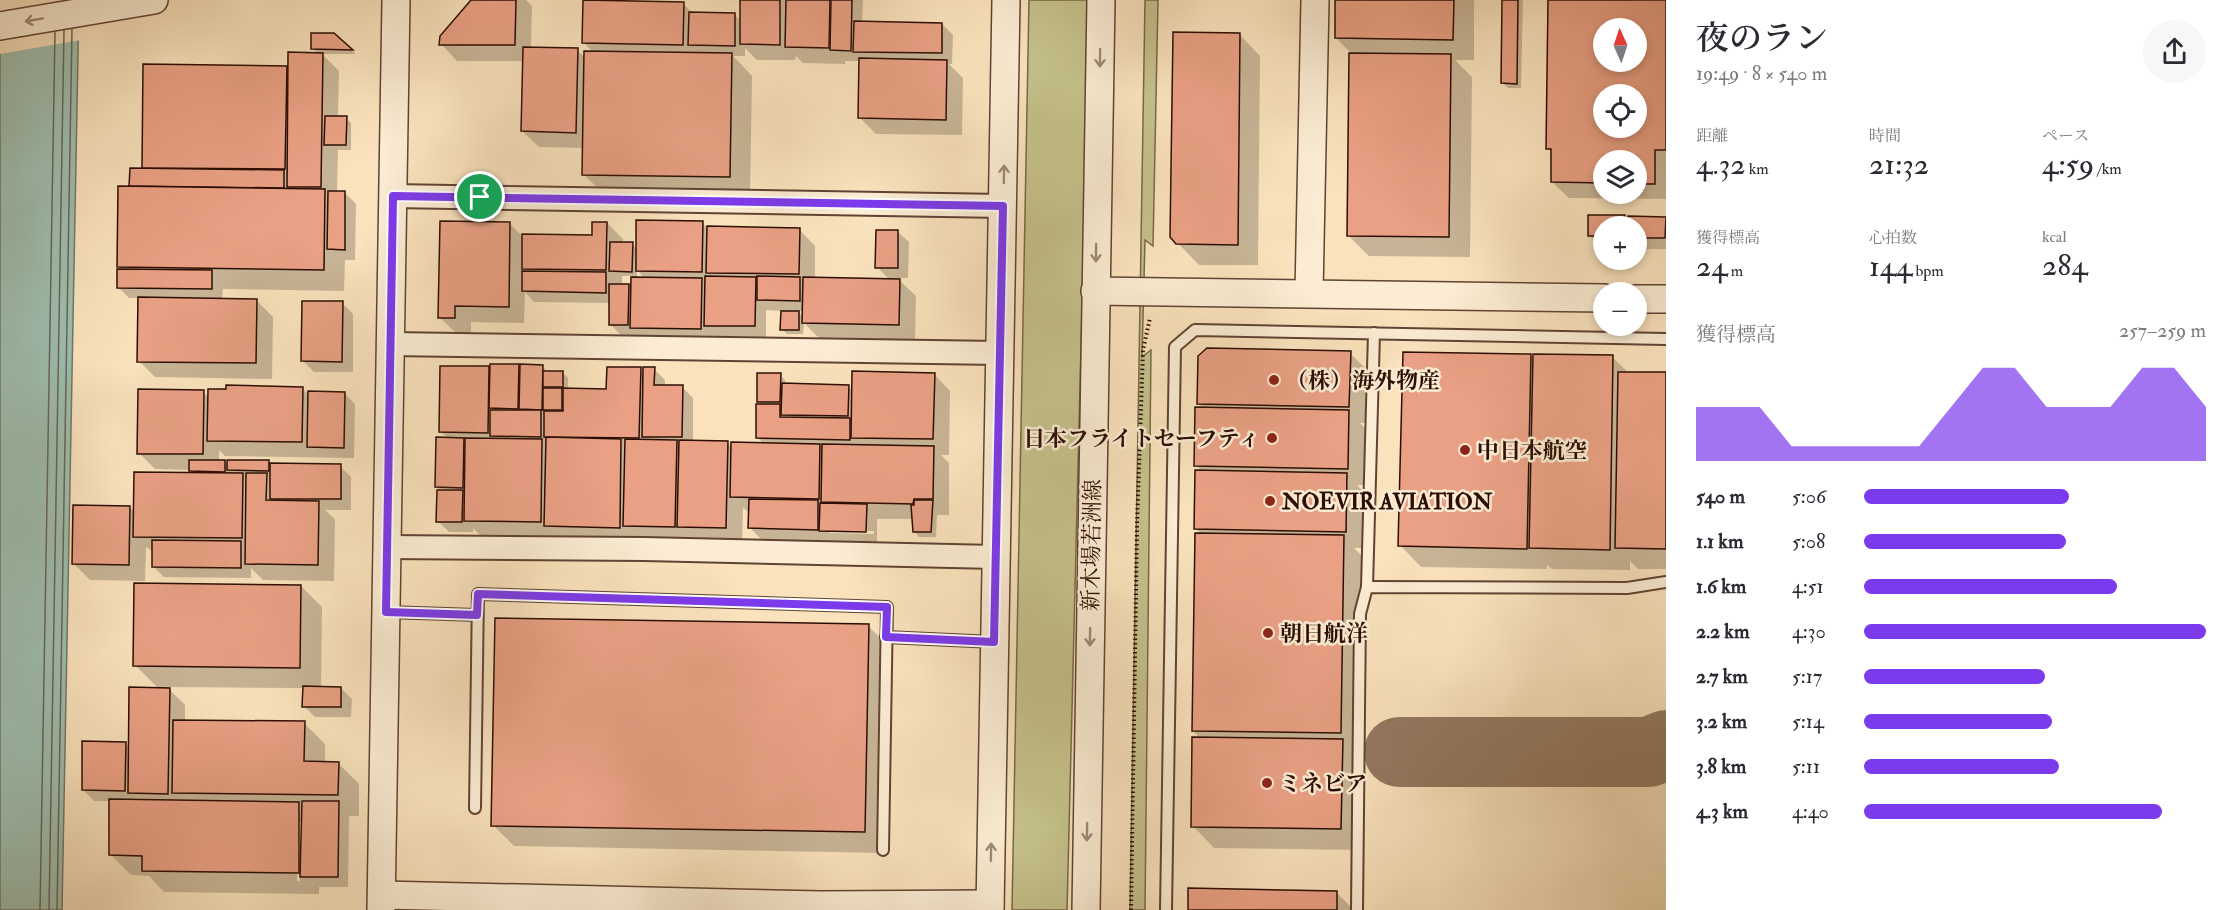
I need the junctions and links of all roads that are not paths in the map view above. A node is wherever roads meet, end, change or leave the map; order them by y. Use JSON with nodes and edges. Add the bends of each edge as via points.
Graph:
{"nodes":[{"id":1,"x":154,"y":0,"type":"edge"},
{"id":2,"x":396,"y":0,"type":"edge"},
{"id":3,"x":1006,"y":0,"type":"edge"},
{"id":4,"x":1101,"y":0,"type":"edge"},
{"id":5,"x":1315,"y":0,"type":"edge"},
{"id":6,"x":0,"y":26,"type":"edge"},
{"id":7,"x":393,"y":196,"type":"junction"},
{"id":8,"x":1003,"y":206,"type":"junction"},
{"id":9,"x":1095,"y":291,"type":"junction"},
{"id":10,"x":1309,"y":294,"type":"junction"},
{"id":11,"x":1593,"y":298,"type":"edge"},
{"id":12,"x":1647,"y":299,"type":"edge"},
{"id":13,"x":1666,"y":299,"type":"edge"},
{"id":14,"x":1374,"y":333,"type":"junction"},
{"id":15,"x":1666,"y":339,"type":"edge"},
{"id":16,"x":390,"y":344,"type":"junction"},
{"id":17,"x":999,"y":353,"type":"junction"},
{"id":18,"x":387,"y":546,"type":"junction"},
{"id":19,"x":996,"y":557,"type":"junction"},
{"id":20,"x":1666,"y":582,"type":"edge"},
{"id":21,"x":1367,"y":587,"type":"junction"},
{"id":22,"x":386,"y":612,"type":"junction"},
{"id":23,"x":477,"y":615,"type":"junction"},
{"id":24,"x":886,"y":637,"type":"junction"},
{"id":25,"x":994,"y":642,"type":"junction"},
{"id":26,"x":475,"y":808,"type":"dead end"},
{"id":27,"x":883,"y":850,"type":"dead end"},
{"id":28,"x":381,"y":902,"type":"edge"},
{"id":29,"x":612,"y":905,"type":"edge"},
{"id":30,"x":820,"y":907,"type":"edge"},
{"id":31,"x":990,"y":907,"type":"edge"},
{"id":32,"x":1086,"y":910,"type":"edge"},
{"id":33,"x":1166,"y":910,"type":"edge"},
{"id":34,"x":1357,"y":910,"type":"edge"}],
"edges":[{"from":1,"to":6,"type":"street","one_way":true},
{"from":2,"to":7,"type":"street"},
{"from":8,"to":3,"type":"street","one_way":true},
{"from":4,"to":9,"type":"street","name":"新木場若洲線","one_way":true},
{"from":5,"to":10,"type":"street"},
{"from":7,"to":8,"type":"street"},
{"from":7,"to":16,"type":"street"},
{"from":8,"to":17,"type":"street"},
{"from":9,"to":10,"type":"street"},
{"from":9,"to":32,"type":"street","name":"新木場若洲線","one_way":true},
{"from":10,"to":11,"type":"street"},
{"from":12,"to":13,"type":"street"},
{"from":14,"to":15,"type":"lane"},
{"from":14,"to":21,"type":"lane"},
{"from":14,"to":33,"type":"lane","via":[[1195,330],[1175,347]]},
{"from":16,"to":17,"type":"street"},
{"from":16,"to":18,"type":"street"},
{"from":17,"to":19,"type":"street"},
{"from":18,"to":19,"type":"street"},
{"from":18,"to":22,"type":"street"},
{"from":19,"to":25,"type":"street"},
{"from":20,"to":21,"type":"lane","via":[[1628,588]]},
{"from":21,"to":34,"type":"lane","via":[[1360,614]]},
{"from":22,"to":23,"type":"lane"},
{"from":22,"to":28,"type":"street"},
{"from":23,"to":24,"type":"lane","via":[[478,594],[887,607]]},
{"from":23,"to":26,"type":"lane"},
{"from":24,"to":25,"type":"lane"},
{"from":24,"to":27,"type":"lane"},
{"from":31,"to":25,"type":"street","one_way":true},
{"from":28,"to":29,"type":"street"},
{"from":29,"to":30,"type":"street"},
{"from":30,"to":31,"type":"street"}]}
